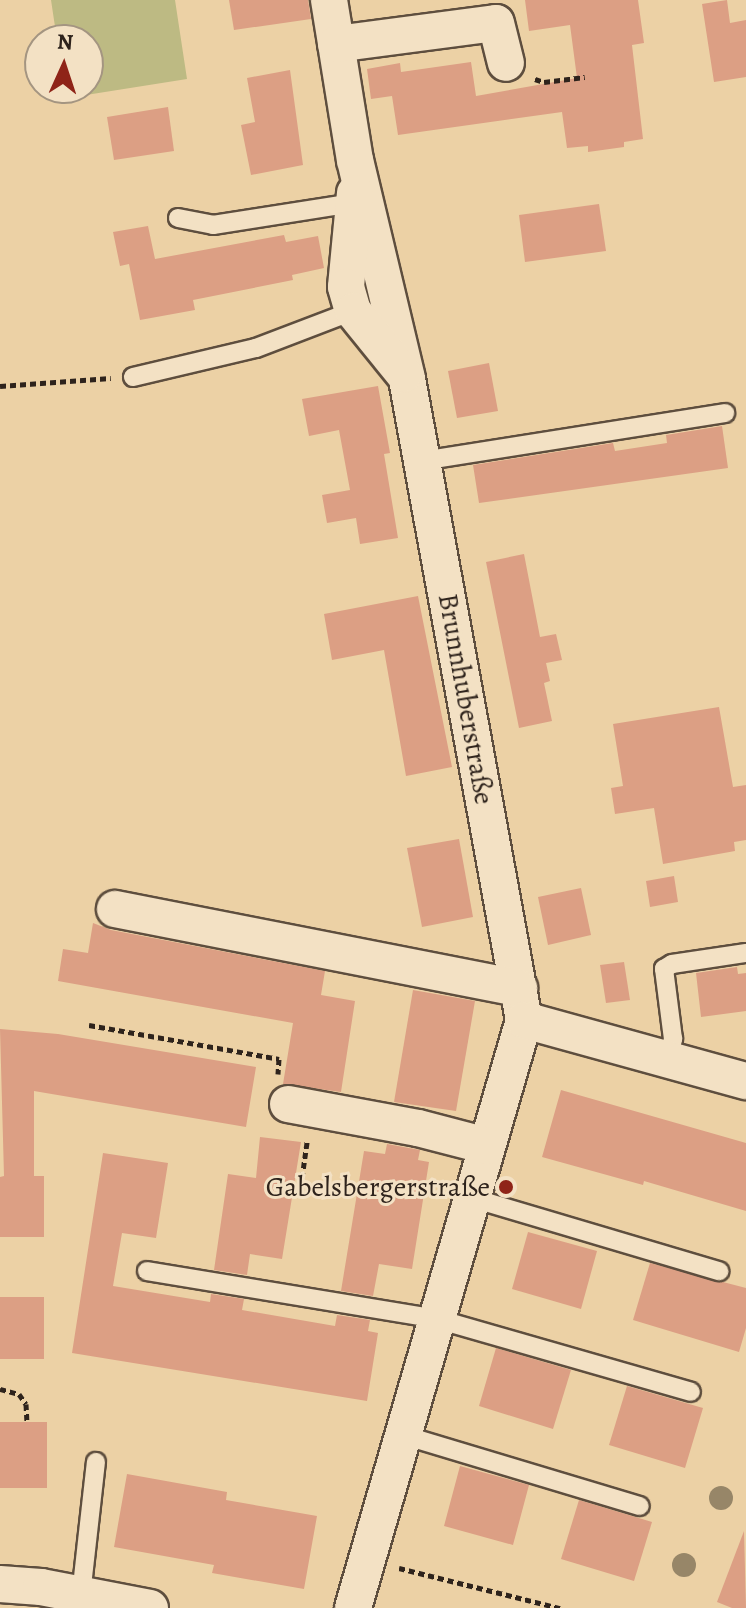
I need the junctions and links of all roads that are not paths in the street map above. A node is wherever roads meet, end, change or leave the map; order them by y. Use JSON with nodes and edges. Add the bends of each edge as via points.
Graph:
{"nodes":[{"id":1,"x":329,"y":0,"type":"edge"},
{"id":2,"x":336,"y":44,"type":"junction"},
{"id":3,"x":506,"y":63,"type":"road end"},
{"id":4,"x":360,"y":202,"type":"junction"},
{"id":5,"x":178,"y":218,"type":"dead end"},
{"id":6,"x":353,"y":311,"type":"junction"},
{"id":7,"x":133,"y":377,"type":"road end"},
{"id":8,"x":407,"y":379,"type":"junction"},
{"id":9,"x":725,"y":413,"type":"dead end"},
{"id":10,"x":422,"y":461,"type":"junction"},
{"id":11,"x":115,"y":909,"type":"dead end"},
{"id":12,"x":746,"y":953,"type":"edge"},
{"id":13,"x":521,"y":1004,"type":"junction"},
{"id":14,"x":668,"y":1057,"type":"junction"},
{"id":15,"x":746,"y":1081,"type":"edge"},
{"id":16,"x":288,"y":1104,"type":"road end"},
{"id":17,"x":487,"y":1146,"type":"junction"},
{"id":18,"x":472,"y":1198,"type":"junction"},
{"id":19,"x":147,"y":1271,"type":"dead end"},
{"id":20,"x":719,"y":1271,"type":"dead end"},
{"id":21,"x":437,"y":1319,"type":"junction"},
{"id":22,"x":691,"y":1392,"type":"dead end"},
{"id":23,"x":403,"y":1435,"type":"junction"},
{"id":24,"x":96,"y":1462,"type":"dead end"},
{"id":25,"x":640,"y":1506,"type":"dead end"},
{"id":26,"x":0,"y":1584,"type":"edge"},
{"id":27,"x":67,"y":1598,"type":"edge"},
{"id":28,"x":150,"y":1608,"type":"edge"},
{"id":29,"x":353,"y":1608,"type":"edge"}],
"edges":[{"from":1,"to":2,"type":"street","name":"Brunnhuberstraße"},
{"from":2,"to":3,"type":"street","via":[[496,23]]},
{"from":2,"to":4,"type":"street","name":"Brunnhuberstraße"},
{"from":4,"to":5,"type":"lane","via":[[213,225]]},
{"from":4,"to":6,"type":"street","name":"Brunnhuberstraße","via":[[346,287]]},
{"from":4,"to":8,"type":"street","name":"Brunnhuberstraße"},
{"from":6,"to":7,"type":"lane","via":[[256,348]]},
{"from":6,"to":8,"type":"street","name":"Brunnhuberstraße"},
{"from":8,"to":10,"type":"street","name":"Brunnhuberstraße"},
{"from":9,"to":10,"type":"lane"},
{"from":10,"to":13,"type":"street","name":"Brunnhuberstraße"},
{"from":11,"to":13,"type":"street"},
{"from":12,"to":14,"type":"lane","via":[[664,969],[673,1039]]},
{"from":13,"to":14,"type":"street"},
{"from":13,"to":17,"type":"street"},
{"from":14,"to":15,"type":"street"},
{"from":16,"to":17,"type":"street"},
{"from":17,"to":18,"type":"street"},
{"from":18,"to":20,"type":"lane"},
{"from":18,"to":21,"type":"street"},
{"from":19,"to":21,"type":"lane"},
{"from":21,"to":22,"type":"lane"},
{"from":21,"to":23,"type":"street"},
{"from":23,"to":25,"type":"lane"},
{"from":23,"to":29,"type":"street"},
{"from":24,"to":27,"type":"lane"},
{"from":26,"to":27,"type":"street"},
{"from":27,"to":28,"type":"street"}]}
